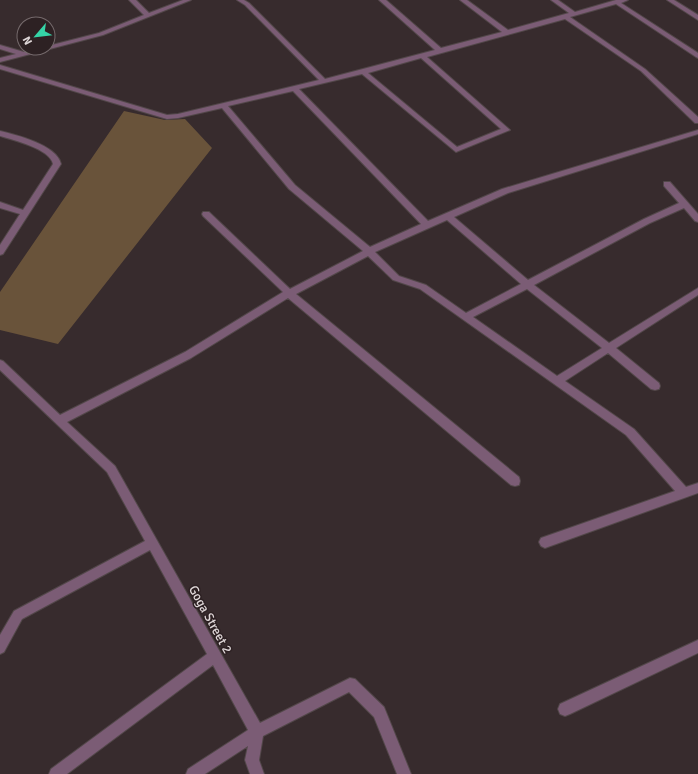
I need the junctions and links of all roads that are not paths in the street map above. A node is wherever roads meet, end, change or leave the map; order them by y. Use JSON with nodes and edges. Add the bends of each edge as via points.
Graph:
{"nodes":[{"id":1,"x":132,"y":0,"type":"edge"},
{"id":2,"x":188,"y":0,"type":"edge"},
{"id":3,"x":240,"y":0,"type":"edge"},
{"id":4,"x":382,"y":0,"type":"edge"},
{"id":5,"x":463,"y":0,"type":"edge"},
{"id":6,"x":554,"y":0,"type":"edge"},
{"id":7,"x":625,"y":0,"type":"edge"},
{"id":8,"x":670,"y":0,"type":"edge"},
{"id":9,"x":616,"y":2,"type":"junction"},
{"id":10,"x":574,"y":14,"type":"junction"},
{"id":11,"x":149,"y":16,"type":"junction"},
{"id":12,"x":565,"y":16,"type":"junction"},
{"id":13,"x":698,"y":18,"type":"edge"},
{"id":14,"x":507,"y":32,"type":"junction"},
{"id":15,"x":56,"y":46,"type":"edge"},
{"id":16,"x":0,"y":47,"type":"edge"},
{"id":17,"x":440,"y":51,"type":"junction"},
{"id":18,"x":16,"y":52,"type":"edge"},
{"id":19,"x":16,"y":56,"type":"edge"},
{"id":20,"x":422,"y":56,"type":"junction"},
{"id":21,"x":698,"y":56,"type":"edge"},
{"id":22,"x":0,"y":60,"type":"edge"},
{"id":23,"x":0,"y":67,"type":"edge"},
{"id":24,"x":363,"y":72,"type":"junction"},
{"id":25,"x":324,"y":81,"type":"junction"},
{"id":26,"x":294,"y":88,"type":"junction"},
{"id":27,"x":223,"y":105,"type":"junction"},
{"id":28,"x":698,"y":121,"type":"edge"},
{"id":29,"x":698,"y":132,"type":"edge"},
{"id":30,"x":0,"y":133,"type":"edge"},
{"id":31,"x":667,"y":184,"type":"dead end"},
{"id":32,"x":685,"y":204,"type":"junction"},
{"id":33,"x":0,"y":205,"type":"edge"},
{"id":34,"x":25,"y":213,"type":"junction"},
{"id":35,"x":206,"y":214,"type":"dead end"},
{"id":36,"x":448,"y":216,"type":"junction"},
{"id":37,"x":698,"y":219,"type":"edge"},
{"id":38,"x":427,"y":225,"type":"junction"},
{"id":39,"x":369,"y":251,"type":"junction"},
{"id":40,"x":0,"y":252,"type":"edge"},
{"id":41,"x":527,"y":284,"type":"junction"},
{"id":42,"x":698,"y":291,"type":"edge"},
{"id":43,"x":289,"y":293,"type":"junction"},
{"id":44,"x":466,"y":317,"type":"junction"},
{"id":45,"x":609,"y":348,"type":"junction"},
{"id":46,"x":0,"y":364,"type":"edge"},
{"id":47,"x":557,"y":381,"type":"junction"},
{"id":48,"x":655,"y":386,"type":"dead end"},
{"id":49,"x":59,"y":421,"type":"junction"},
{"id":50,"x":515,"y":481,"type":"dead end"},
{"id":51,"x":698,"y":488,"type":"edge"},
{"id":52,"x":684,"y":493,"type":"junction"},
{"id":53,"x":545,"y":542,"type":"dead end"},
{"id":54,"x":152,"y":543,"type":"junction"},
{"id":55,"x":698,"y":646,"type":"edge"},
{"id":56,"x":0,"y":648,"type":"edge"},
{"id":57,"x":215,"y":656,"type":"junction"},
{"id":58,"x":565,"y":709,"type":"dead end"},
{"id":59,"x":257,"y":732,"type":"junction"},
{"id":60,"x":56,"y":774,"type":"edge"},
{"id":61,"x":193,"y":774,"type":"edge"},
{"id":62,"x":257,"y":774,"type":"edge"},
{"id":63,"x":404,"y":774,"type":"edge"}],
"edges":[{"from":1,"to":11,"type":"street"},
{"from":2,"to":11,"type":"street"},
{"from":3,"to":25,"type":"street"},
{"from":4,"to":17,"type":"street"},
{"from":5,"to":14,"type":"street"},
{"from":6,"to":10,"type":"street"},
{"from":7,"to":9,"type":"street"},
{"from":8,"to":13,"type":"street"},
{"from":9,"to":10,"type":"street"},
{"from":9,"to":21,"type":"street"},
{"from":10,"to":12,"type":"street"},
{"from":11,"to":15,"type":"street","via":[[101,34]]},
{"from":12,"to":14,"type":"street"},
{"from":12,"to":28,"type":"street","via":[[643,70]]},
{"from":14,"to":17,"type":"street"},
{"from":16,"to":18,"type":"street"},
{"from":17,"to":20,"type":"street"},
{"from":19,"to":22,"type":"street"},
{"from":20,"to":24,"type":"street"},
{"from":20,"to":24,"type":"street","via":[[506,130],[456,150]]},
{"from":23,"to":27,"type":"street","via":[[167,117]]},
{"from":24,"to":25,"type":"street"},
{"from":25,"to":26,"type":"street"},
{"from":26,"to":27,"type":"street"},
{"from":26,"to":38,"type":"street"},
{"from":27,"to":39,"type":"street","via":[[292,187]]},
{"from":29,"to":36,"type":"street","via":[[505,191]]},
{"from":30,"to":34,"type":"street","via":[[43,148],[56,159],[57,164]]},
{"from":31,"to":32,"type":"street"},
{"from":32,"to":37,"type":"street"},
{"from":32,"to":41,"type":"street"},
{"from":33,"to":34,"type":"street"},
{"from":34,"to":40,"type":"street"},
{"from":35,"to":43,"type":"street"},
{"from":36,"to":38,"type":"street"},
{"from":36,"to":41,"type":"street"},
{"from":38,"to":39,"type":"street"},
{"from":39,"to":43,"type":"street"},
{"from":39,"to":44,"type":"street","via":[[396,278],[423,287]]},
{"from":41,"to":44,"type":"street"},
{"from":41,"to":45,"type":"street"},
{"from":42,"to":45,"type":"street"},
{"from":43,"to":49,"type":"street","via":[[188,355]]},
{"from":43,"to":50,"type":"street"},
{"from":44,"to":47,"type":"street"},
{"from":45,"to":47,"type":"street"},
{"from":45,"to":48,"type":"street"},
{"from":46,"to":49,"type":"street","name":"Goga Street 2"},
{"from":47,"to":52,"type":"street","via":[[630,432]]},
{"from":49,"to":54,"type":"street","name":"Goga Street 2","via":[[111,469]]},
{"from":51,"to":52,"type":"street"},
{"from":52,"to":53,"type":"street"},
{"from":54,"to":56,"type":"street","via":[[18,615]]},
{"from":54,"to":57,"type":"street","name":"Goga Street 2"},
{"from":55,"to":58,"type":"street"},
{"from":57,"to":59,"type":"street","name":"Goga Street 2"},
{"from":57,"to":60,"type":"street"},
{"from":59,"to":61,"type":"street"},
{"from":59,"to":62,"type":"street","via":[[252,760]]},
{"from":59,"to":63,"type":"street","via":[[350,684],[379,712]]}]}
